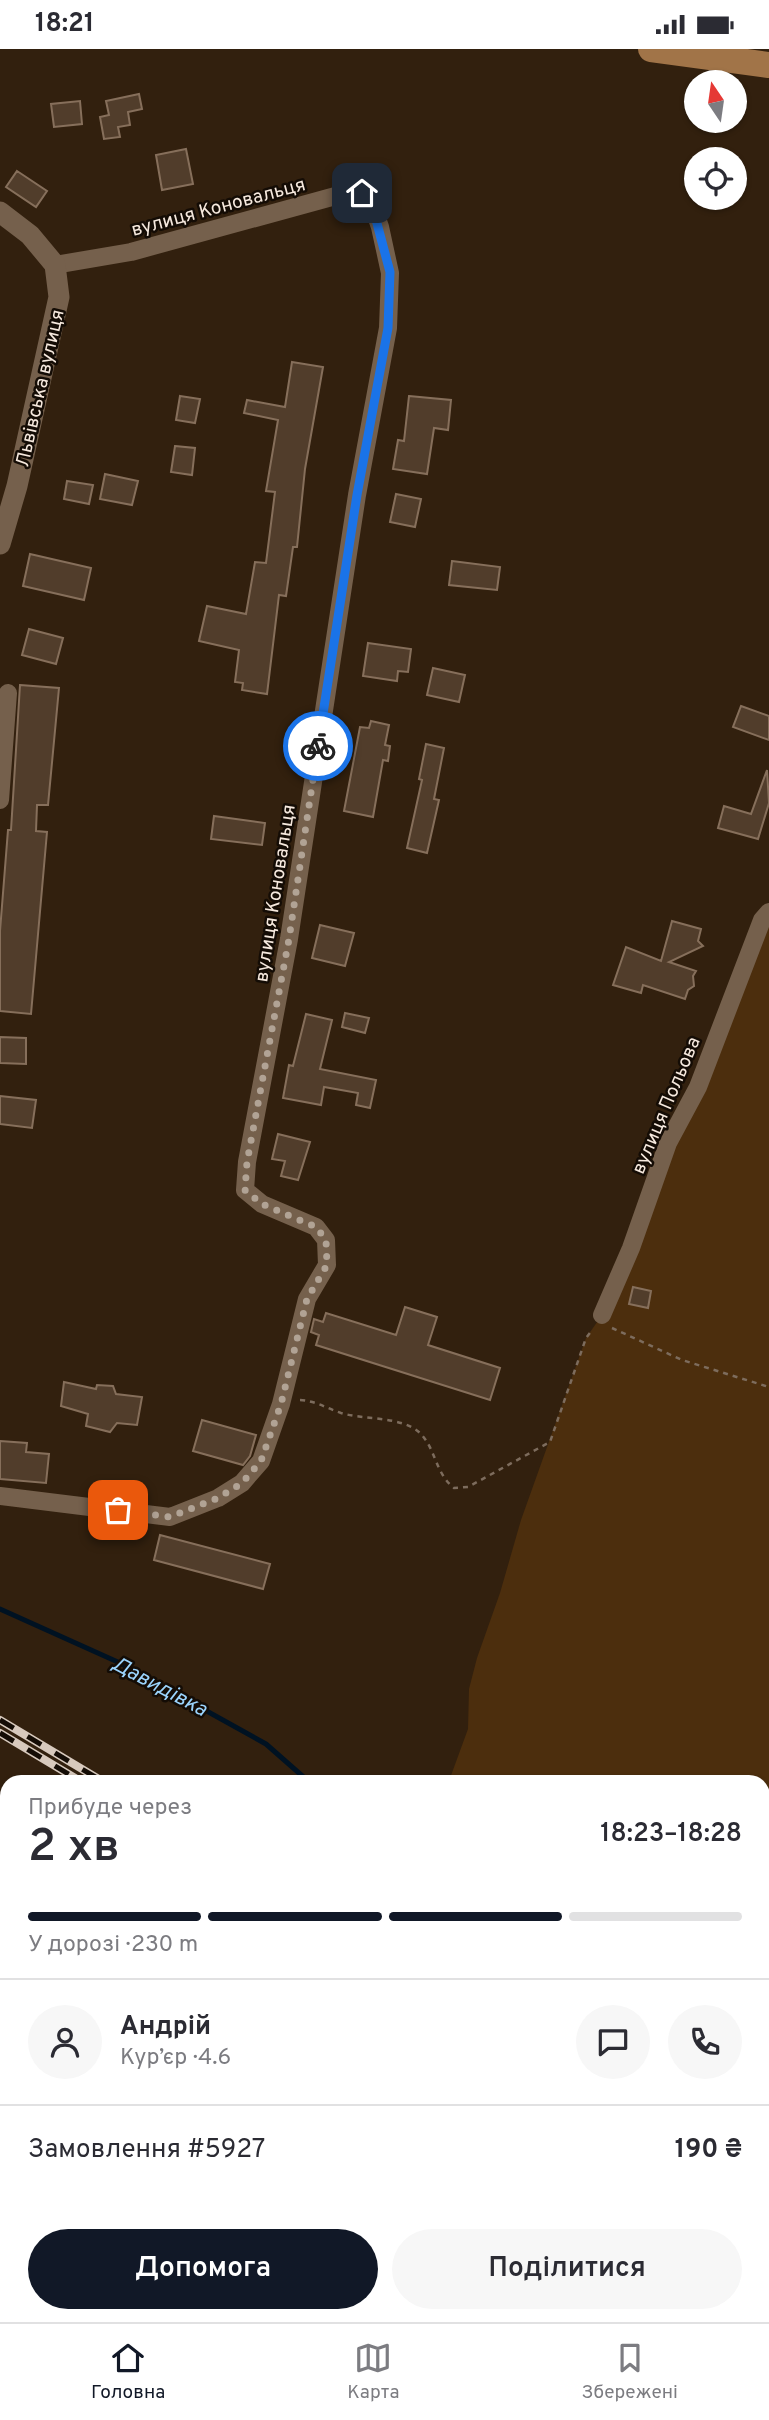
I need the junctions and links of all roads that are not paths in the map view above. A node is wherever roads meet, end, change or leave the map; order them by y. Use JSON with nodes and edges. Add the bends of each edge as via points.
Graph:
{"nodes":[{"id":1,"x":651,"y":49,"type":"edge"},
{"id":2,"x":769,"y":65,"type":"edge"},
{"id":3,"x":0,"y":212,"type":"edge"},
{"id":4,"x":55,"y":265,"type":"junction"},
{"id":5,"x":0,"y":544,"type":"edge"},
{"id":6,"x":8,"y":693,"type":"dead end"},
{"id":7,"x":0,"y":800,"type":"edge"},
{"id":8,"x":769,"y":912,"type":"edge"},
{"id":9,"x":602,"y":1315,"type":"road end"},
{"id":10,"x":0,"y":1496,"type":"edge"}],
"edges":[{"from":1,"to":2,"type":"main road"},
{"from":3,"to":4,"type":"street","via":[[30,235]]},
{"from":4,"to":5,"type":"street","name":"Львівська вулиця","via":[[59,297]]},
{"from":4,"to":10,"type":"street","name":"вулиця Коновальця","via":[[131,252],[350,192],[362,193],[371,201],[390,272],[388,328],[357,495],[289,939],[247,1162],[245,1190],[262,1204],[316,1227],[326,1240],[327,1265],[307,1299],[281,1404],[261,1461],[242,1483],[170,1517]]},
{"from":6,"to":7,"type":"street"},
{"from":8,"to":9,"type":"street","name":"вулиця Польова","via":[[698,1087],[668,1143]]}]}
